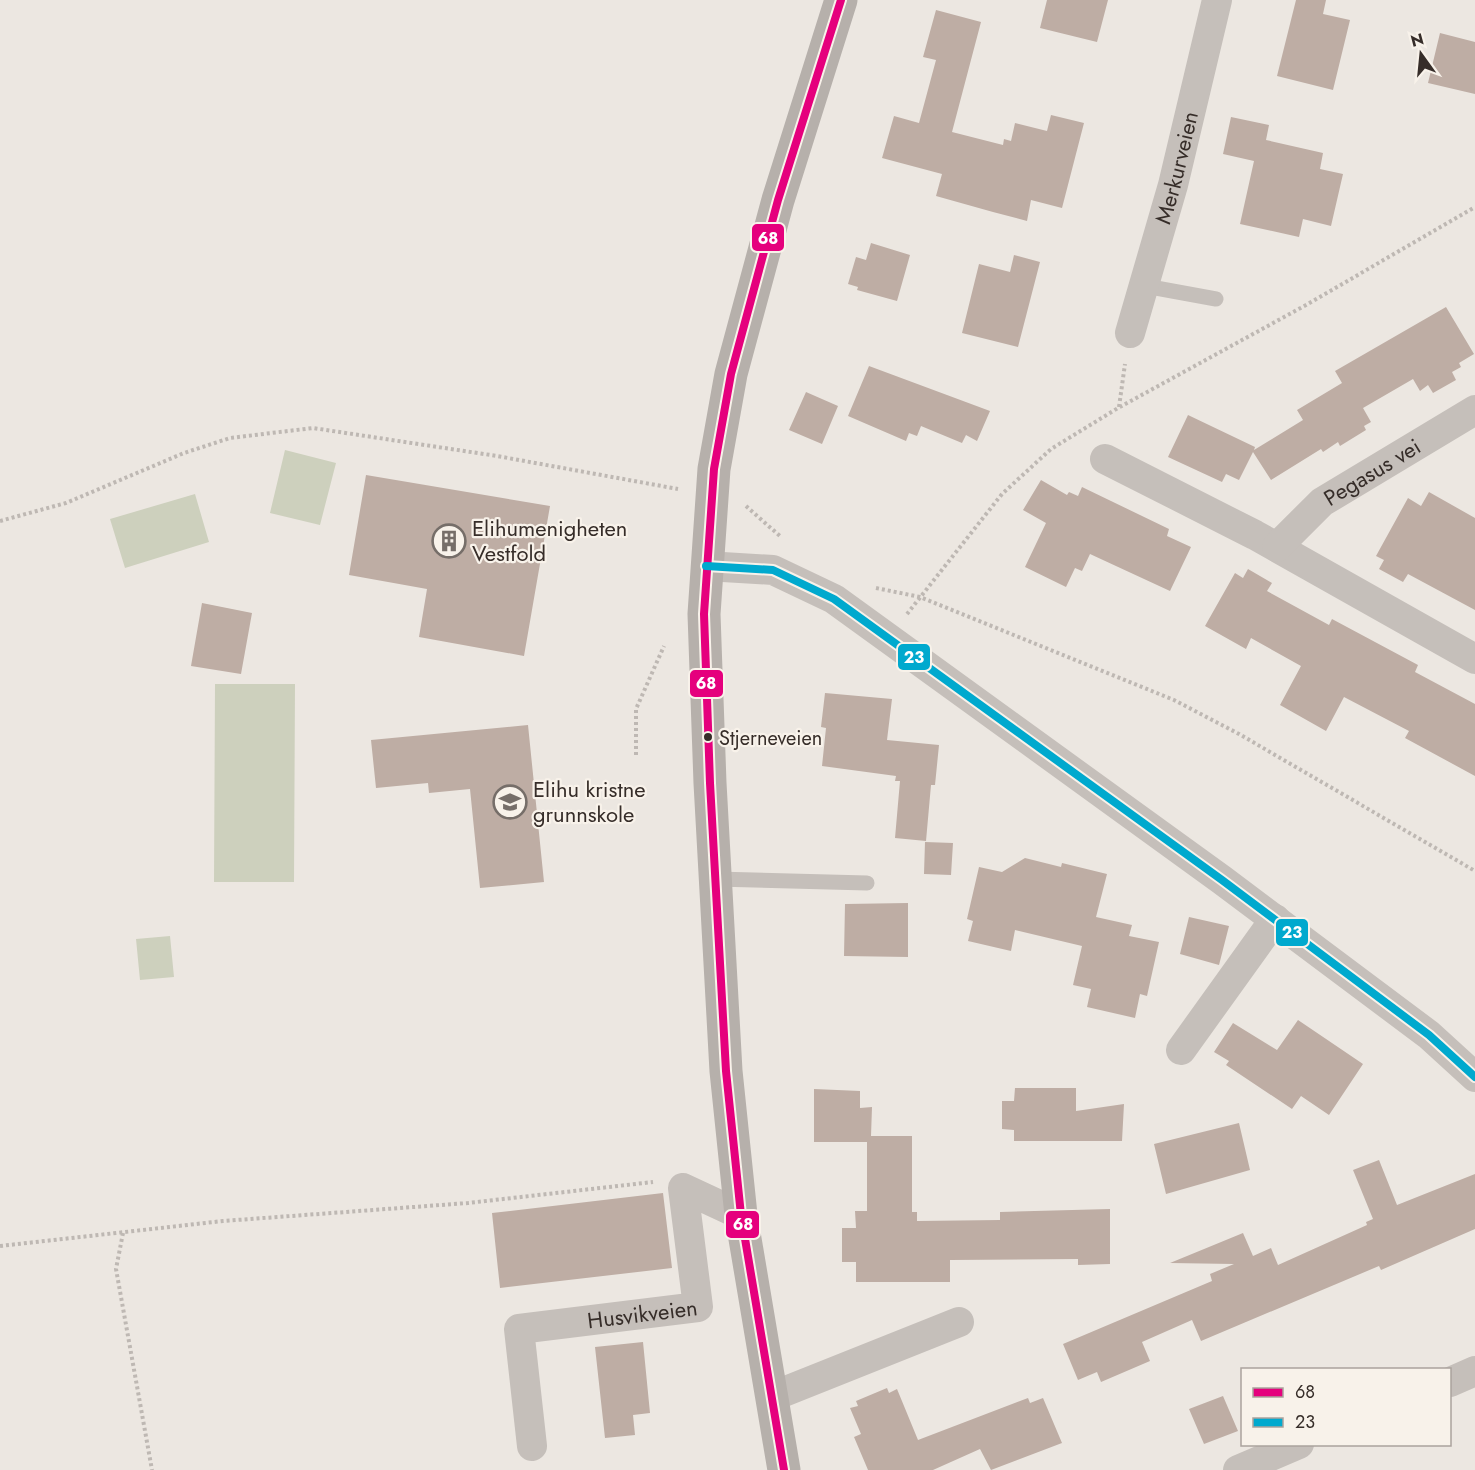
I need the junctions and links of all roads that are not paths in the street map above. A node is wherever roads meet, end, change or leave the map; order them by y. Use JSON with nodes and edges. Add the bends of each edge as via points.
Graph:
{"nodes":[{"id":1,"x":841,"y":0,"type":"edge"},
{"id":2,"x":1218,"y":0,"type":"edge"},
{"id":3,"x":1145,"y":286,"type":"junction"},
{"id":4,"x":1216,"y":299,"type":"dead end"},
{"id":5,"x":1130,"y":333,"type":"road end"},
{"id":6,"x":1475,"y":410,"type":"edge"},
{"id":7,"x":1105,"y":459,"type":"dead end"},
{"id":8,"x":1277,"y":547,"type":"junction"},
{"id":9,"x":706,"y":566,"type":"junction"},
{"id":10,"x":1475,"y":659,"type":"edge"},
{"id":11,"x":715,"y":879,"type":"junction"},
{"id":12,"x":867,"y":883,"type":"dead end"},
{"id":13,"x":1275,"y":919,"type":"junction"},
{"id":14,"x":1181,"y":1050,"type":"dead end"},
{"id":15,"x":1475,"y":1077,"type":"edge"},
{"id":16,"x":741,"y":1215,"type":"junction"},
{"id":17,"x":959,"y":1322,"type":"dead end"},
{"id":18,"x":1475,"y":1371,"type":"edge"},
{"id":19,"x":1451,"y":1381,"type":"edge"},
{"id":20,"x":771,"y":1397,"type":"junction"},
{"id":21,"x":532,"y":1446,"type":"dead end"},
{"id":22,"x":1294,"y":1446,"type":"edge"},
{"id":23,"x":784,"y":1470,"type":"edge"},
{"id":24,"x":1238,"y":1470,"type":"edge"}],
"edges":[{"from":1,"to":9,"type":"main road","via":[[778,200],[731,374],[714,469]]},
{"from":2,"to":3,"type":"street","name":"Merkurveien"},
{"from":3,"to":4,"type":"lane"},
{"from":3,"to":5,"type":"street","name":"Merkurveien"},
{"from":6,"to":8,"type":"street","name":"Pegasus vei","via":[[1322,502]]},
{"from":7,"to":8,"type":"street"},
{"from":8,"to":10,"type":"street"},
{"from":9,"to":11,"type":"main road","via":[[704,614]]},
{"from":9,"to":13,"type":"street","via":[[773,570],[834,599]]},
{"from":11,"to":12,"type":"lane"},
{"from":11,"to":16,"type":"main road","via":[[726,1071]]},
{"from":13,"to":14,"type":"street"},
{"from":13,"to":15,"type":"street","via":[[1429,1035]]},
{"from":16,"to":20,"type":"main road"},
{"from":16,"to":21,"type":"street","name":"Husvikveien","via":[[683,1188],[698,1307],[519,1329]]},
{"from":17,"to":20,"type":"street"},
{"from":18,"to":19,"type":"street"},
{"from":20,"to":23,"type":"main road"},
{"from":22,"to":24,"type":"street"}]}
